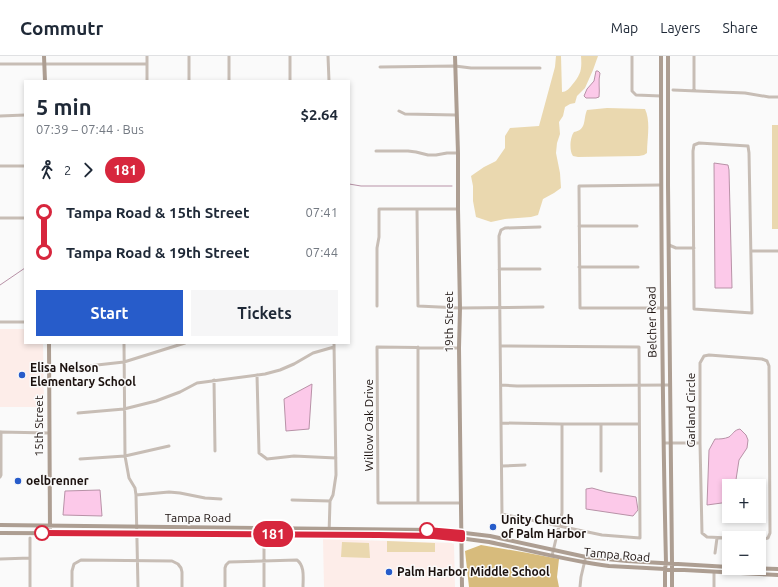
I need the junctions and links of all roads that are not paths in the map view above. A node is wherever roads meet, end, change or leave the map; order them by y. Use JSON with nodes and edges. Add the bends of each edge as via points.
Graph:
{"nodes":[{"id":1,"x":44,"y":56,"type":"edge"},
{"id":2,"x":147,"y":56,"type":"edge"},
{"id":3,"x":189,"y":56,"type":"edge"},
{"id":4,"x":229,"y":56,"type":"edge"},
{"id":5,"x":290,"y":56,"type":"edge"},
{"id":6,"x":328,"y":56,"type":"edge"},
{"id":7,"x":455,"y":56,"type":"edge"},
{"id":8,"x":632,"y":56,"type":"edge"},
{"id":9,"x":661,"y":56,"type":"edge"},
{"id":10,"x":668,"y":56,"type":"edge"},
{"id":11,"x":694,"y":56,"type":"edge"},
{"id":12,"x":0,"y":64,"type":"edge"},
{"id":13,"x":44,"y":64,"type":"junction"},
{"id":14,"x":147,"y":64,"type":"junction"},
{"id":15,"x":455,"y":66,"type":"junction"},
{"id":16,"x":380,"y":67,"type":"dead end"},
{"id":17,"x":540,"y":68,"type":"dead end"},
{"id":18,"x":45,"y":80,"type":"edge"},
{"id":19,"x":148,"y":80,"type":"edge"},
{"id":20,"x":189,"y":80,"type":"edge"},
{"id":21,"x":229,"y":80,"type":"edge"},
{"id":22,"x":290,"y":80,"type":"edge"},
{"id":23,"x":328,"y":80,"type":"edge"},
{"id":24,"x":673,"y":90,"type":"dead end"},
{"id":25,"x":694,"y":91,"type":"junction"},
{"id":26,"x":661,"y":96,"type":"junction"},
{"id":27,"x":778,"y":97,"type":"edge"},
{"id":28,"x":399,"y":111,"type":"dead end"},
{"id":29,"x":24,"y":115,"type":"edge"},
{"id":30,"x":456,"y":115,"type":"junction"},
{"id":31,"x":0,"y":116,"type":"edge"},
{"id":32,"x":376,"y":150,"type":"dead end"},
{"id":33,"x":458,"y":152,"type":"junction"},
{"id":34,"x":0,"y":166,"type":"edge"},
{"id":35,"x":24,"y":166,"type":"edge"},
{"id":36,"x":661,"y":185,"type":"junction"},
{"id":37,"x":417,"y":209,"type":"junction"},
{"id":38,"x":458,"y":209,"type":"junction"},
{"id":39,"x":0,"y":218,"type":"edge"},
{"id":40,"x":24,"y":218,"type":"edge"},
{"id":41,"x":579,"y":226,"type":"junction"},
{"id":42,"x":637,"y":226,"type":"dead end"},
{"id":43,"x":540,"y":228,"type":"dead end"},
{"id":44,"x":668,"y":245,"type":"junction"},
{"id":45,"x":694,"y":248,"type":"junction"},
{"id":46,"x":751,"y":251,"type":"junction"},
{"id":47,"x":778,"y":251,"type":"edge"},
{"id":48,"x":579,"y":267,"type":"junction"},
{"id":49,"x":638,"y":267,"type":"dead end"},
{"id":50,"x":499,"y":269,"type":"junction"},
{"id":51,"x":540,"y":269,"type":"dead end"},
{"id":52,"x":377,"y":306,"type":"dead end"},
{"id":53,"x":501,"y":307,"type":"junction"},
{"id":54,"x":544,"y":307,"type":"dead end"},
{"id":55,"x":460,"y":308,"type":"junction"},
{"id":56,"x":662,"y":308,"type":"junction"},
{"id":57,"x":669,"y":308,"type":"junction"},
{"id":58,"x":0,"y":322,"type":"edge"},
{"id":59,"x":24,"y":322,"type":"edge"},
{"id":60,"x":49,"y":344,"type":"edge"},
{"id":61,"x":124,"y":344,"type":"edge"},
{"id":62,"x":182,"y":344,"type":"edge"},
{"id":63,"x":501,"y":346,"type":"junction"},
{"id":64,"x":334,"y":347,"type":"joint"},
{"id":65,"x":418,"y":347,"type":"junction"},
{"id":66,"x":459,"y":348,"type":"junction"},
{"id":67,"x":124,"y":362,"type":"junction"},
{"id":68,"x":79,"y":367,"type":"dead end"},
{"id":69,"x":257,"y":375,"type":"junction"},
{"id":70,"x":214,"y":380,"type":"junction"},
{"id":71,"x":501,"y":385,"type":"junction"},
{"id":72,"x":639,"y":385,"type":"junction"},
{"id":73,"x":663,"y":385,"type":"junction"},
{"id":74,"x":670,"y":385,"type":"junction"},
{"id":75,"x":124,"y":409,"type":"junction"},
{"id":76,"x":78,"y":413,"type":"dead end"},
{"id":77,"x":501,"y":423,"type":"junction"},
{"id":78,"x":562,"y":424,"type":"junction"},
{"id":79,"x":601,"y":424,"type":"junction"},
{"id":80,"x":639,"y":424,"type":"junction"},
{"id":81,"x":1,"y":432,"type":"edge"},
{"id":82,"x":49,"y":433,"type":"junction"},
{"id":83,"x":664,"y":443,"type":"junction"},
{"id":84,"x":670,"y":443,"type":"junction"},
{"id":85,"x":700,"y":443,"type":"junction"},
{"id":86,"x":169,"y":446,"type":"dead end"},
{"id":87,"x":215,"y":451,"type":"dead end"},
{"id":88,"x":125,"y":456,"type":"junction"},
{"id":89,"x":336,"y":458,"type":"junction"},
{"id":90,"x":80,"y":459,"type":"dead end"},
{"id":91,"x":525,"y":465,"type":"dead end"},
{"id":92,"x":502,"y":466,"type":"junction"},
{"id":93,"x":601,"y":471,"type":"dead end"},
{"id":94,"x":0,"y":477,"type":"edge"},
{"id":95,"x":136,"y":496,"type":"junction"},
{"id":96,"x":221,"y":499,"type":"dead end"},
{"id":97,"x":292,"y":500,"type":"dead end"},
{"id":98,"x":330,"y":501,"type":"junction"},
{"id":99,"x":418,"y":503,"type":"junction"},
{"id":100,"x":460,"y":503,"type":"junction"},
{"id":101,"x":0,"y":526,"type":"edge"},
{"id":102,"x":50,"y":526,"type":"junction"},
{"id":103,"x":559,"y":526,"type":"junction"},
{"id":104,"x":136,"y":527,"type":"junction"},
{"id":105,"x":264,"y":528,"type":"junction"},
{"id":106,"x":330,"y":529,"type":"junction"},
{"id":107,"x":377,"y":529,"type":"junction"},
{"id":108,"x":0,"y":533,"type":"edge"},
{"id":109,"x":50,"y":533,"type":"junction"},
{"id":110,"x":462,"y":533,"type":"junction"},
{"id":111,"x":137,"y":534,"type":"junction"},
{"id":112,"x":264,"y":534,"type":"junction"},
{"id":113,"x":329,"y":535,"type":"junction"},
{"id":114,"x":378,"y":535,"type":"junction"},
{"id":115,"x":30,"y":538,"type":"dead end"},
{"id":116,"x":717,"y":538,"type":"junction"},
{"id":117,"x":722,"y":538,"type":"edge"},
{"id":118,"x":766,"y":538,"type":"edge"},
{"id":119,"x":462,"y":539,"type":"junction"},
{"id":120,"x":553,"y":550,"type":"junction"},
{"id":121,"x":715,"y":553,"type":"dead end"},
{"id":122,"x":552,"y":556,"type":"junction"},
{"id":123,"x":586,"y":557,"type":"junction"},
{"id":124,"x":30,"y":558,"type":"junction"},
{"id":125,"x":0,"y":559,"type":"edge"},
{"id":126,"x":137,"y":560,"type":"junction"},
{"id":127,"x":264,"y":561,"type":"junction"},
{"id":128,"x":585,"y":563,"type":"junction"},
{"id":129,"x":666,"y":563,"type":"junction"},
{"id":130,"x":672,"y":563,"type":"junction"},
{"id":131,"x":722,"y":567,"type":"edge"},
{"id":132,"x":665,"y":569,"type":"junction"},
{"id":133,"x":671,"y":569,"type":"junction"},
{"id":134,"x":766,"y":569,"type":"edge"},
{"id":135,"x":778,"y":569,"type":"edge"},
{"id":136,"x":714,"y":572,"type":"junction"},
{"id":137,"x":778,"y":576,"type":"edge"},
{"id":138,"x":30,"y":587,"type":"edge"},
{"id":139,"x":72,"y":587,"type":"edge"},
{"id":140,"x":138,"y":587,"type":"edge"},
{"id":141,"x":182,"y":587,"type":"edge"},
{"id":142,"x":225,"y":587,"type":"edge"},
{"id":143,"x":264,"y":587,"type":"edge"},
{"id":144,"x":303,"y":587,"type":"edge"},
{"id":145,"x":462,"y":587,"type":"edge"},
{"id":146,"x":580,"y":587,"type":"edge"},
{"id":147,"x":665,"y":587,"type":"edge"},
{"id":148,"x":672,"y":587,"type":"edge"},
{"id":149,"x":714,"y":587,"type":"edge"}],
"edges":[{"from":1,"to":13,"type":"main road"},
{"from":2,"to":14,"type":"street"},
{"from":3,"to":20,"type":"street"},
{"from":4,"to":21,"type":"street"},
{"from":5,"to":22,"type":"street"},
{"from":6,"to":23,"type":"street"},
{"from":7,"to":15,"type":"main road","name":"19th Street"},
{"from":8,"to":26,"type":"street","via":[[632,91],[636,95]]},
{"from":9,"to":26,"type":"main road","name":"Belcher Road"},
{"from":10,"to":44,"type":"main road","name":"Belcher Road"},
{"from":11,"to":25,"type":"street"},
{"from":12,"to":13,"type":"street"},
{"from":13,"to":14,"type":"street"},
{"from":13,"to":18,"type":"main road"},
{"from":14,"to":19,"type":"street"},
{"from":15,"to":16,"type":"street"},
{"from":15,"to":17,"type":"street"},
{"from":15,"to":30,"type":"main road","name":"19th Street"},
{"from":24,"to":25,"type":"street"},
{"from":25,"to":27,"type":"street"},
{"from":26,"to":36,"type":"main road","name":"Belcher Road"},
{"from":28,"to":30,"type":"street","via":[[405,114]]},
{"from":29,"to":31,"type":"street"},
{"from":30,"to":33,"type":"main road","name":"19th Street"},
{"from":32,"to":33,"type":"street","via":[[408,151],[436,156]]},
{"from":33,"to":38,"type":"main road","name":"19th Street"},
{"from":34,"to":35,"type":"street"},
{"from":36,"to":41,"type":"street","via":[[579,186]]},
{"from":36,"to":56,"type":"main road","name":"Belcher Road"},
{"from":37,"to":38,"type":"street"},
{"from":37,"to":52,"type":"street","via":[[379,209]]},
{"from":37,"to":55,"type":"street","via":[[418,306]]},
{"from":38,"to":55,"type":"main road","name":"19th Street"},
{"from":39,"to":40,"type":"street"},
{"from":41,"to":42,"type":"street"},
{"from":41,"to":48,"type":"street"},
{"from":43,"to":50,"type":"street","via":[[501,230]]},
{"from":44,"to":45,"type":"street","via":[[676,248]]},
{"from":44,"to":57,"type":"main road","name":"Belcher Road"},
{"from":45,"to":46,"type":"street","via":[[694,309],[752,313]]},
{"from":45,"to":46,"type":"street","via":[[693,151],[694,145],[700,143],[748,146]]},
{"from":46,"to":47,"type":"street"},
{"from":48,"to":49,"type":"street"},
{"from":48,"to":56,"type":"street","via":[[580,308]]},
{"from":50,"to":51,"type":"street"},
{"from":50,"to":53,"type":"street"},
{"from":53,"to":54,"type":"street"},
{"from":53,"to":55,"type":"street"},
{"from":53,"to":63,"type":"street"},
{"from":55,"to":66,"type":"main road","name":"19th Street"},
{"from":56,"to":57,"type":"street"},
{"from":56,"to":73,"type":"main road","name":"Belcher Road"},
{"from":57,"to":74,"type":"main road","name":"Belcher Road"},
{"from":58,"to":59,"type":"street"},
{"from":60,"to":82,"type":"main road","name":"15th Street"},
{"from":61,"to":67,"type":"street"},
{"from":62,"to":67,"type":"street"},
{"from":63,"to":71,"type":"street"},
{"from":63,"to":72,"type":"street","via":[[639,347]]},
{"from":64,"to":69,"type":"street","via":[[313,353],[280,370]]},
{"from":64,"to":89,"type":"street"},
{"from":65,"to":66,"type":"street","name":"Willow Oak Drive"},
{"from":65,"to":99,"type":"street"},
{"from":65,"to":99,"type":"street","name":"Willow Oak Drive","via":[[377,347],[378,503]]},
{"from":66,"to":100,"type":"main road","name":"19th Street"},
{"from":67,"to":68,"type":"street"},
{"from":67,"to":75,"type":"street"},
{"from":69,"to":70,"type":"street"},
{"from":69,"to":89,"type":"street","via":[[259,453],[267,459],[294,456]]},
{"from":70,"to":75,"type":"street","via":[[197,383],[156,401]]},
{"from":70,"to":87,"type":"street"},
{"from":71,"to":72,"type":"street"},
{"from":71,"to":77,"type":"street"},
{"from":72,"to":73,"type":"street"},
{"from":72,"to":80,"type":"street"},
{"from":73,"to":74,"type":"street"},
{"from":73,"to":83,"type":"main road","name":"Belcher Road"},
{"from":74,"to":84,"type":"main road","name":"Belcher Road"},
{"from":75,"to":76,"type":"street"},
{"from":75,"to":88,"type":"street"},
{"from":77,"to":78,"type":"street"},
{"from":77,"to":92,"type":"street"},
{"from":78,"to":79,"type":"street"},
{"from":78,"to":103,"type":"street","via":[[562,513]]},
{"from":79,"to":80,"type":"street"},
{"from":79,"to":93,"type":"street"},
{"from":80,"to":103,"type":"street","via":[[640,538],[602,535]]},
{"from":81,"to":82,"type":"street"},
{"from":81,"to":94,"type":"street"},
{"from":82,"to":102,"type":"main road","name":"15th Street"},
{"from":83,"to":84,"type":"street"},
{"from":83,"to":129,"type":"main road","name":"Belcher Road"},
{"from":84,"to":85,"type":"street"},
{"from":84,"to":130,"type":"main road","name":"Belcher Road"},
{"from":85,"to":116,"type":"street","name":"Garland Circle","via":[[702,533]]},
{"from":85,"to":118,"type":"street","name":"Garland Circle","via":[[700,363],[704,356],[767,361],[770,533]]},
{"from":86,"to":88,"type":"street"},
{"from":88,"to":90,"type":"street"},
{"from":88,"to":95,"type":"street"},
{"from":89,"to":98,"type":"street","via":[[336,480]]},
{"from":91,"to":92,"type":"street"},
{"from":92,"to":103,"type":"street","via":[[502,514]]},
{"from":95,"to":96,"type":"street","via":[[169,492]]},
{"from":95,"to":104,"type":"street"},
{"from":97,"to":98,"type":"street"},
{"from":98,"to":106,"type":"street"},
{"from":99,"to":100,"type":"street","name":"Willow Oak Drive"},
{"from":100,"to":110,"type":"main road","name":"19th Street"},
{"from":101,"to":102,"type":"main road","name":"Tampa Road"},
{"from":102,"to":104,"type":"main road","name":"Tampa Road"},
{"from":102,"to":109,"type":"main road","name":"15th Street"},
{"from":103,"to":120,"type":"street"},
{"from":104,"to":105,"type":"main road","name":"Tampa Road"},
{"from":104,"to":111,"type":"street"},
{"from":105,"to":106,"type":"main road","name":"Tampa Road"},
{"from":105,"to":112,"type":"street"},
{"from":106,"to":107,"type":"main road","name":"Tampa Road"},
{"from":106,"to":113,"type":"street"},
{"from":107,"to":110,"type":"main road","name":"Tampa Road"},
{"from":107,"to":114,"type":"main road"},
{"from":108,"to":109,"type":"main road","name":"Tampa Road"},
{"from":109,"to":111,"type":"main road","name":"Tampa Road"},
{"from":110,"to":119,"type":"main road","name":"19th Street"},
{"from":110,"to":120,"type":"main road","name":"Tampa Road","via":[[490,536]]},
{"from":111,"to":112,"type":"main road","name":"Tampa Road"},
{"from":111,"to":126,"type":"street"},
{"from":112,"to":113,"type":"main road","name":"Tampa Road"},
{"from":112,"to":127,"type":"street"},
{"from":113,"to":114,"type":"main road","name":"Tampa Road"},
{"from":114,"to":119,"type":"main road","name":"Tampa Road"},
{"from":115,"to":124,"type":"street"},
{"from":116,"to":117,"type":"street"},
{"from":116,"to":121,"type":"street"},
{"from":119,"to":122,"type":"main road","name":"Tampa Road","via":[[489,542]]},
{"from":119,"to":145,"type":"main road","name":"19th Street"},
{"from":120,"to":122,"type":"street"},
{"from":120,"to":123,"type":"main road","name":"Tampa Road"},
{"from":122,"to":128,"type":"main road","name":"Tampa Road"},
{"from":123,"to":128,"type":"street"},
{"from":123,"to":129,"type":"main road","name":"Tampa Road"},
{"from":124,"to":125,"type":"street"},
{"from":124,"to":138,"type":"street"},
{"from":126,"to":139,"type":"street","via":[[81,560],[74,564]]},
{"from":126,"to":140,"type":"street"},
{"from":126,"to":141,"type":"street","via":[[172,561],[178,564],[182,572]]},
{"from":127,"to":142,"type":"street","via":[[229,562],[225,568]]},
{"from":127,"to":143,"type":"street"},
{"from":127,"to":144,"type":"street","via":[[297,560],[303,567]]},
{"from":128,"to":132,"type":"main road","name":"Tampa Road"},
{"from":128,"to":146,"type":"street"},
{"from":129,"to":130,"type":"main road","name":"Tampa Road"},
{"from":129,"to":132,"type":"main road","name":"Belcher Road"},
{"from":130,"to":131,"type":"main road","name":"Tampa Road"},
{"from":130,"to":133,"type":"main road","name":"Belcher Road"},
{"from":132,"to":133,"type":"main road","name":"Tampa Road"},
{"from":132,"to":147,"type":"main road","name":"Belcher Road"},
{"from":133,"to":136,"type":"main road","name":"Tampa Road"},
{"from":133,"to":148,"type":"main road","name":"Belcher Road"},
{"from":134,"to":135,"type":"main road"},
{"from":136,"to":137,"type":"main road","name":"Tampa Road"},
{"from":136,"to":149,"type":"street"}]}
